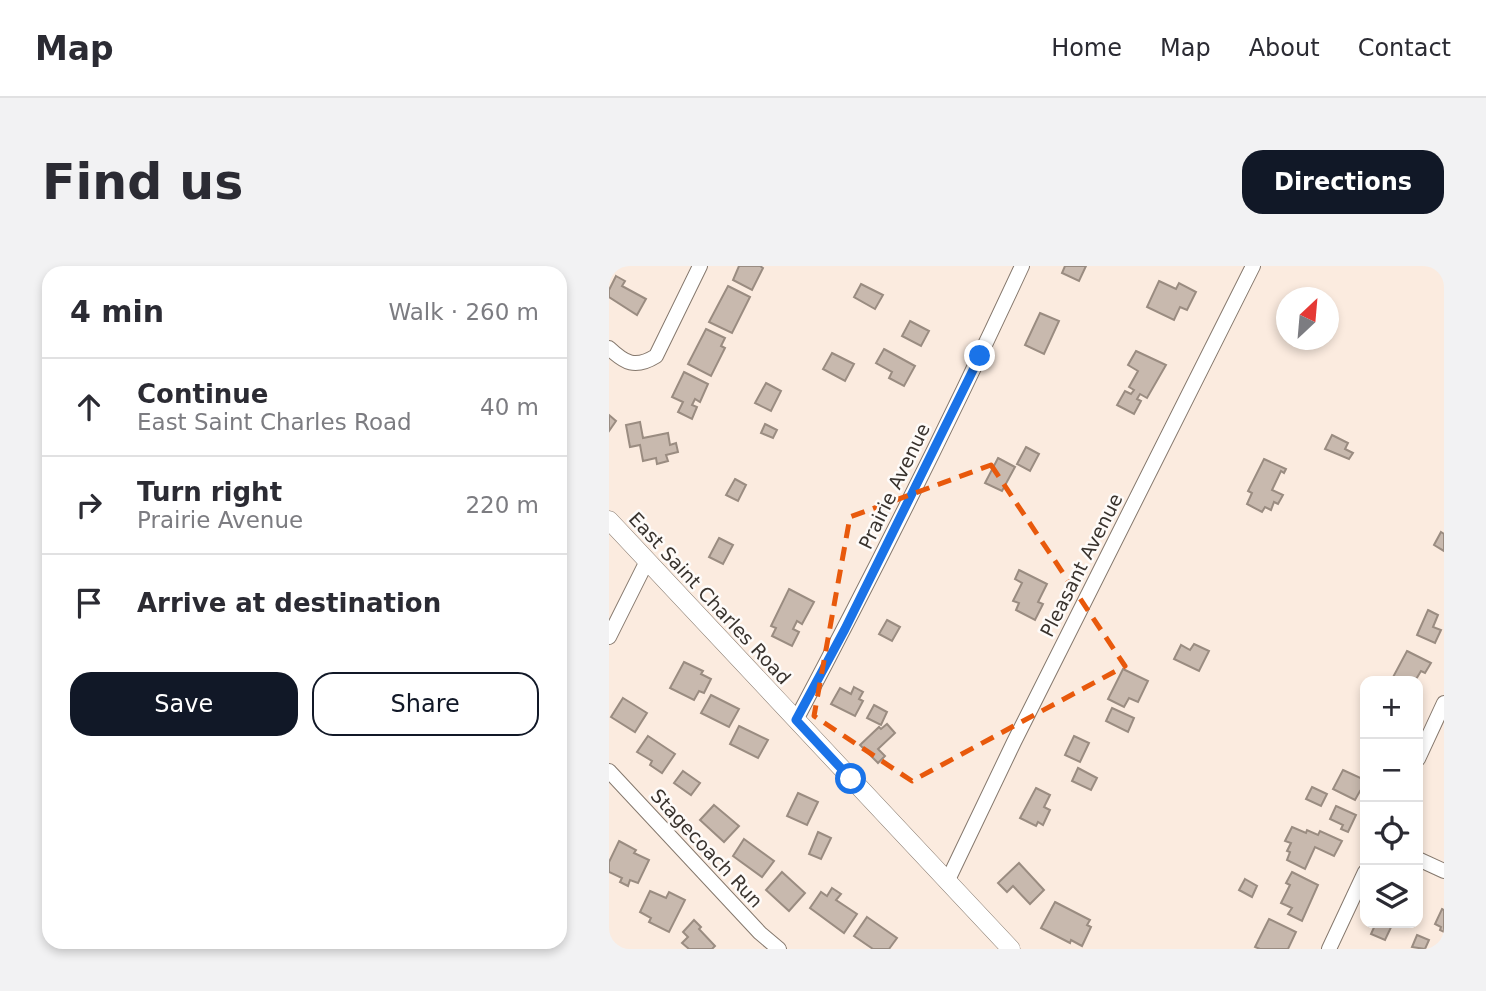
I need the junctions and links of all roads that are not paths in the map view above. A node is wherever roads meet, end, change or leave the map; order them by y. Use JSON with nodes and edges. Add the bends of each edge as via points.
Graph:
{"nodes":[{"id":1,"x":700,"y":266,"type":"edge"},
{"id":2,"x":1022,"y":266,"type":"edge"},
{"id":3,"x":1252,"y":266,"type":"edge"},
{"id":4,"x":609,"y":348,"type":"edge"},
{"id":5,"x":609,"y":520,"type":"edge"},
{"id":6,"x":647,"y":561,"type":"junction"},
{"id":7,"x":609,"y":637,"type":"edge"},
{"id":8,"x":1444,"y":704,"type":"edge"},
{"id":9,"x":796,"y":720,"type":"junction"},
{"id":10,"x":1423,"y":748,"type":"edge"},
{"id":11,"x":609,"y":771,"type":"edge"},
{"id":12,"x":1423,"y":861,"type":"edge"},
{"id":13,"x":1444,"y":871,"type":"edge"},
{"id":14,"x":947,"y":883,"type":"junction"},
{"id":15,"x":1360,"y":883,"type":"edge"},
{"id":16,"x":779,"y":949,"type":"edge"},
{"id":17,"x":1011,"y":949,"type":"edge"},
{"id":18,"x":1329,"y":949,"type":"edge"}],
"edges":[{"from":1,"to":4,"type":"street","via":[[656,356],[634,364],[622,361]]},
{"from":2,"to":9,"type":"street","name":"Prairie Avenue"},
{"from":3,"to":14,"type":"street","name":"Pleasant Avenue"},
{"from":5,"to":6,"type":"street","name":"East Saint Charles Road"},
{"from":6,"to":7,"type":"street"},
{"from":6,"to":9,"type":"street","name":"East Saint Charles Road"},
{"from":8,"to":10,"type":"street"},
{"from":9,"to":14,"type":"street","name":"East Saint Charles Road"},
{"from":11,"to":16,"type":"street","name":"Stagecoach Run"},
{"from":12,"to":13,"type":"street"},
{"from":14,"to":17,"type":"street","name":"East Saint Charles Road"},
{"from":15,"to":18,"type":"street"}]}
